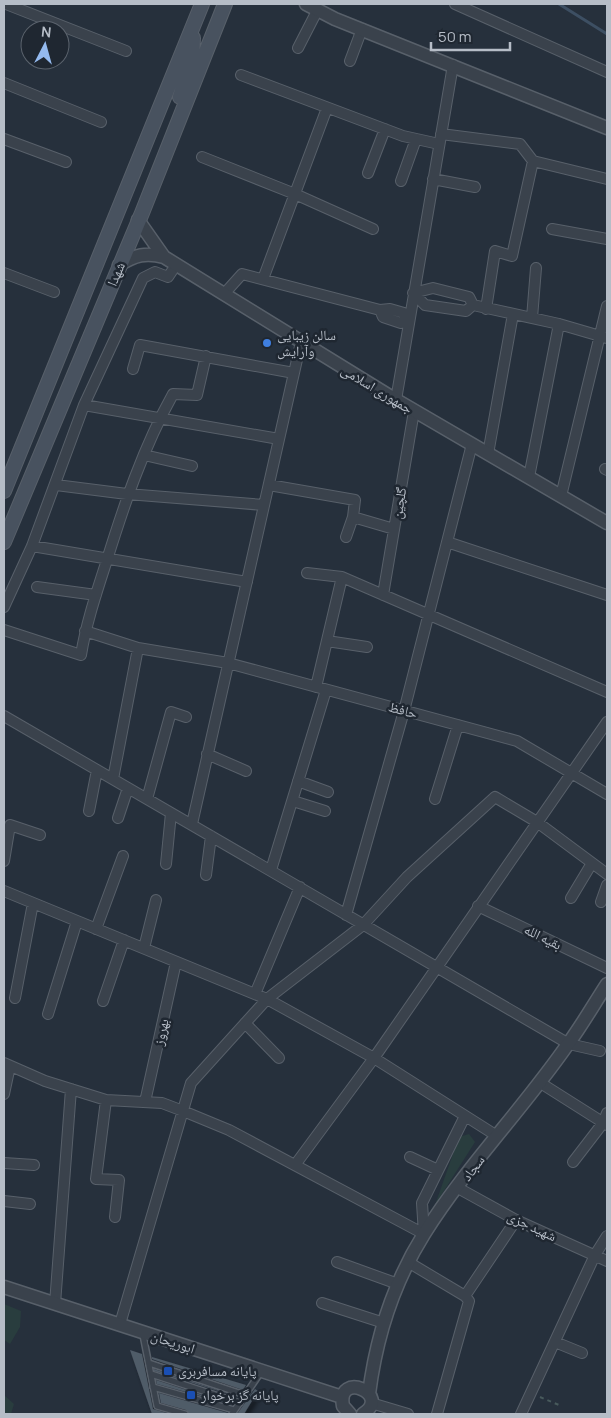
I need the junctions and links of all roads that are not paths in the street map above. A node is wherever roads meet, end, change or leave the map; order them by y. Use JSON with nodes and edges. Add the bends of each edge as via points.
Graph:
{"nodes":[{"id":1,"x":6,"y":4,"type":"edge"},
{"id":2,"x":202,"y":4,"type":"edge"},
{"id":3,"x":225,"y":4,"type":"edge"},
{"id":4,"x":455,"y":4,"type":"edge"},
{"id":5,"x":312,"y":8,"type":"edge"},
{"id":6,"x":362,"y":29,"type":"junction"},
{"id":7,"x":193,"y":30,"type":"junction"},
{"id":8,"x":298,"y":48,"type":"dead end"},
{"id":9,"x":126,"y":50,"type":"dead end"},
{"id":10,"x":350,"y":61,"type":"dead end"},
{"id":11,"x":453,"y":65,"type":"junction"},
{"id":12,"x":607,"y":72,"type":"edge"},
{"id":13,"x":241,"y":75,"type":"dead end"},
{"id":14,"x":4,"y":83,"type":"edge"},
{"id":15,"x":327,"y":108,"type":"junction"},
{"id":16,"x":183,"y":114,"type":"junction"},
{"id":17,"x":157,"y":115,"type":"junction"},
{"id":18,"x":101,"y":122,"type":"dead end"},
{"id":19,"x":607,"y":128,"type":"edge"},
{"id":20,"x":385,"y":129,"type":"junction"},
{"id":21,"x":4,"y":139,"type":"edge"},
{"id":22,"x":416,"y":139,"type":"junction"},
{"id":23,"x":440,"y":139,"type":"junction"},
{"id":24,"x":202,"y":157,"type":"dead end"},
{"id":25,"x":533,"y":161,"type":"junction"},
{"id":26,"x":66,"y":162,"type":"dead end"},
{"id":27,"x":368,"y":173,"type":"dead end"},
{"id":28,"x":433,"y":178,"type":"junction"},
{"id":29,"x":607,"y":178,"type":"edge"},
{"id":30,"x":400,"y":182,"type":"dead end"},
{"id":31,"x":476,"y":187,"type":"dead end"},
{"id":32,"x":295,"y":194,"type":"junction"},
{"id":33,"x":140,"y":216,"type":"junction"},
{"id":34,"x":373,"y":229,"type":"dead end"},
{"id":35,"x":552,"y":229,"type":"dead end"},
{"id":36,"x":607,"y":239,"type":"edge"},
{"id":37,"x":164,"y":257,"type":"junction"},
{"id":38,"x":119,"y":265,"type":"junction"},
{"id":39,"x":176,"y":265,"type":"junction"},
{"id":40,"x":536,"y":268,"type":"dead end"},
{"id":41,"x":4,"y":273,"type":"edge"},
{"id":42,"x":263,"y":279,"type":"junction"},
{"id":43,"x":54,"y":292,"type":"dead end"},
{"id":44,"x":413,"y":293,"type":"junction"},
{"id":45,"x":224,"y":294,"type":"junction"},
{"id":46,"x":473,"y":305,"type":"junction"},
{"id":47,"x":607,"y":306,"type":"edge"},
{"id":48,"x":486,"y":309,"type":"junction"},
{"id":49,"x":513,"y":314,"type":"junction"},
{"id":50,"x":408,"y":318,"type":"junction"},
{"id":51,"x":532,"y":318,"type":"junction"},
{"id":52,"x":559,"y":324,"type":"junction"},
{"id":53,"x":604,"y":337,"type":"edge"},
{"id":54,"x":301,"y":342,"type":"junction"},
{"id":55,"x":206,"y":356,"type":"junction"},
{"id":56,"x":133,"y":369,"type":"dead end"},
{"id":57,"x":294,"y":373,"type":"junction"},
{"id":58,"x":396,"y":400,"type":"junction"},
{"id":59,"x":84,"y":405,"type":"junction"},
{"id":60,"x":414,"y":411,"type":"junction"},
{"id":61,"x":160,"y":417,"type":"junction"},
{"id":62,"x":279,"y":440,"type":"junction"},
{"id":63,"x":472,"y":444,"type":"junction"},
{"id":64,"x":488,"y":454,"type":"junction"},
{"id":65,"x":144,"y":455,"type":"junction"},
{"id":66,"x":192,"y":466,"type":"dead end"},
{"id":67,"x":12,"y":470,"type":"junction"},
{"id":68,"x":529,"y":477,"type":"junction"},
{"id":69,"x":31,"y":478,"type":"junction"},
{"id":70,"x":56,"y":485,"type":"junction"},
{"id":71,"x":269,"y":485,"type":"junction"},
{"id":72,"x":4,"y":491,"type":"edge"},
{"id":73,"x":127,"y":494,"type":"junction"},
{"id":74,"x":561,"y":496,"type":"junction"},
{"id":75,"x":264,"y":505,"type":"junction"},
{"id":76,"x":353,"y":517,"type":"junction"},
{"id":77,"x":607,"y":522,"type":"edge"},
{"id":78,"x":394,"y":529,"type":"junction"},
{"id":79,"x":346,"y":537,"type":"dead end"},
{"id":80,"x":4,"y":542,"type":"edge"},
{"id":81,"x":447,"y":542,"type":"junction"},
{"id":82,"x":32,"y":546,"type":"junction"},
{"id":83,"x":107,"y":559,"type":"junction"},
{"id":84,"x":307,"y":573,"type":"dead end"},
{"id":85,"x":342,"y":577,"type":"junction"},
{"id":86,"x":247,"y":582,"type":"junction"},
{"id":87,"x":37,"y":586,"type":"dead end"},
{"id":88,"x":96,"y":595,"type":"junction"},
{"id":89,"x":383,"y":595,"type":"junction"},
{"id":90,"x":607,"y":595,"type":"edge"},
{"id":91,"x":4,"y":607,"type":"edge"},
{"id":92,"x":428,"y":615,"type":"junction"},
{"id":93,"x":4,"y":630,"type":"edge"},
{"id":94,"x":85,"y":631,"type":"junction"},
{"id":95,"x":327,"y":641,"type":"junction"},
{"id":96,"x":367,"y":647,"type":"dead end"},
{"id":97,"x":138,"y":648,"type":"junction"},
{"id":98,"x":228,"y":663,"type":"junction"},
{"id":99,"x":316,"y":687,"type":"junction"},
{"id":100,"x":326,"y":690,"type":"junction"},
{"id":101,"x":607,"y":692,"type":"edge"},
{"id":102,"x":404,"y":710,"type":"junction"},
{"id":103,"x":4,"y":716,"type":"edge"},
{"id":104,"x":186,"y":717,"type":"dead end"},
{"id":105,"x":607,"y":722,"type":"edge"},
{"id":106,"x":458,"y":725,"type":"junction"},
{"id":107,"x":208,"y":754,"type":"junction"},
{"id":108,"x":97,"y":770,"type":"junction"},
{"id":109,"x":246,"y":771,"type":"dead end"},
{"id":110,"x":572,"y":772,"type":"junction"},
{"id":111,"x":113,"y":779,"type":"junction"},
{"id":112,"x":298,"y":781,"type":"junction"},
{"id":113,"x":128,"y":788,"type":"junction"},
{"id":114,"x":328,"y":792,"type":"dead end"},
{"id":115,"x":607,"y":794,"type":"edge"},
{"id":116,"x":147,"y":799,"type":"junction"},
{"id":117,"x":435,"y":799,"type":"dead end"},
{"id":118,"x":293,"y":801,"type":"junction"},
{"id":119,"x":89,"y":811,"type":"dead end"},
{"id":120,"x":325,"y":811,"type":"dead end"},
{"id":121,"x":172,"y":813,"type":"junction"},
{"id":122,"x":118,"y":818,"type":"dead end"},
{"id":123,"x":537,"y":822,"type":"junction"},
{"id":124,"x":192,"y":824,"type":"junction"},
{"id":125,"x":40,"y":835,"type":"dead end"},
{"id":126,"x":211,"y":836,"type":"junction"},
{"id":127,"x":123,"y":856,"type":"dead end"},
{"id":128,"x":4,"y":861,"type":"edge"},
{"id":129,"x":592,"y":863,"type":"junction"},
{"id":130,"x":166,"y":864,"type":"dead end"},
{"id":131,"x":271,"y":870,"type":"junction"},
{"id":132,"x":206,"y":874,"type":"dead end"},
{"id":133,"x":607,"y":874,"type":"edge"},
{"id":134,"x":607,"y":885,"type":"edge"},
{"id":135,"x":300,"y":887,"type":"junction"},
{"id":136,"x":4,"y":891,"type":"edge"},
{"id":137,"x":571,"y":898,"type":"dead end"},
{"id":138,"x":156,"y":900,"type":"dead end"},
{"id":139,"x":601,"y":902,"type":"dead end"},
{"id":140,"x":33,"y":904,"type":"junction"},
{"id":141,"x":478,"y":906,"type":"junction"},
{"id":142,"x":346,"y":915,"type":"junction"},
{"id":143,"x":76,"y":921,"type":"junction"},
{"id":144,"x":364,"y":925,"type":"junction"},
{"id":145,"x":96,"y":929,"type":"junction"},
{"id":146,"x":124,"y":940,"type":"junction"},
{"id":147,"x":144,"y":948,"type":"junction"},
{"id":148,"x":176,"y":962,"type":"junction"},
{"id":149,"x":436,"y":968,"type":"junction"},
{"id":150,"x":607,"y":968,"type":"edge"},
{"id":151,"x":607,"y":984,"type":"edge"},
{"id":152,"x":255,"y":994,"type":"junction"},
{"id":153,"x":15,"y":998,"type":"dead end"},
{"id":154,"x":266,"y":999,"type":"junction"},
{"id":155,"x":103,"y":1001,"type":"dead end"},
{"id":156,"x":48,"y":1014,"type":"dead end"},
{"id":157,"x":245,"y":1023,"type":"junction"},
{"id":158,"x":569,"y":1044,"type":"junction"},
{"id":159,"x":600,"y":1051,"type":"dead end"},
{"id":160,"x":279,"y":1058,"type":"dead end"},
{"id":161,"x":374,"y":1058,"type":"junction"},
{"id":162,"x":7,"y":1064,"type":"edge"},
{"id":163,"x":540,"y":1082,"type":"junction"},
{"id":164,"x":71,"y":1089,"type":"junction"},
{"id":165,"x":4,"y":1094,"type":"edge"},
{"id":166,"x":106,"y":1100,"type":"junction"},
{"id":167,"x":145,"y":1102,"type":"junction"},
{"id":168,"x":183,"y":1112,"type":"junction"},
{"id":169,"x":465,"y":1116,"type":"junction"},
{"id":170,"x":606,"y":1120,"type":"edge"},
{"id":171,"x":497,"y":1136,"type":"junction"},
{"id":172,"x":410,"y":1157,"type":"dead end"},
{"id":173,"x":573,"y":1162,"type":"dead end"},
{"id":174,"x":4,"y":1163,"type":"edge"},
{"id":175,"x":34,"y":1165,"type":"dead end"},
{"id":176,"x":295,"y":1165,"type":"junction"},
{"id":177,"x":438,"y":1170,"type":"junction"},
{"id":178,"x":458,"y":1188,"type":"junction"},
{"id":179,"x":4,"y":1201,"type":"edge"},
{"id":180,"x":30,"y":1204,"type":"dead end"},
{"id":181,"x":115,"y":1217,"type":"dead end"},
{"id":182,"x":516,"y":1220,"type":"junction"},
{"id":183,"x":424,"y":1234,"type":"junction"},
{"id":184,"x":607,"y":1236,"type":"edge"},
{"id":185,"x":595,"y":1255,"type":"junction"},
{"id":186,"x":607,"y":1261,"type":"edge"},
{"id":187,"x":337,"y":1262,"type":"dead end"},
{"id":188,"x":408,"y":1262,"type":"junction"},
{"id":189,"x":398,"y":1284,"type":"junction"},
{"id":190,"x":4,"y":1287,"type":"edge"},
{"id":191,"x":465,"y":1296,"type":"junction"},
{"id":192,"x":55,"y":1304,"type":"junction"},
{"id":193,"x":322,"y":1304,"type":"dead end"},
{"id":194,"x":384,"y":1323,"type":"junction"},
{"id":195,"x":120,"y":1324,"type":"junction"},
{"id":196,"x":142,"y":1332,"type":"junction"},
{"id":197,"x":555,"y":1342,"type":"junction"},
{"id":198,"x":582,"y":1352,"type":"dead end"},
{"id":199,"x":149,"y":1363,"type":"junction"},
{"id":200,"x":372,"y":1369,"type":"junction"},
{"id":201,"x":262,"y":1371,"type":"junction"},
{"id":202,"x":151,"y":1374,"type":"junction"},
{"id":203,"x":153,"y":1387,"type":"junction"},
{"id":204,"x":357,"y":1387,"type":"junction"},
{"id":205,"x":245,"y":1395,"type":"junction"},
{"id":206,"x":342,"y":1397,"type":"junction"},
{"id":207,"x":370,"y":1399,"type":"junction"},
{"id":208,"x":240,"y":1402,"type":"junction"},
{"id":209,"x":233,"y":1412,"type":"edge"},
{"id":210,"x":185,"y":1414,"type":"edge"},
{"id":211,"x":350,"y":1414,"type":"edge"},
{"id":212,"x":363,"y":1414,"type":"edge"},
{"id":213,"x":408,"y":1414,"type":"edge"},
{"id":214,"x":437,"y":1414,"type":"edge"},
{"id":215,"x":521,"y":1414,"type":"edge"}],
"edges":[{"from":1,"to":9,"type":"street"},
{"from":2,"to":7,"type":"main road","name":"شهدا"},
{"from":3,"to":16,"type":"main road","name":"شهدا"},
{"from":4,"to":12,"type":"street"},
{"from":5,"to":6,"type":"street"},
{"from":5,"to":8,"type":"street"},
{"from":6,"to":10,"type":"street"},
{"from":6,"to":11,"type":"street"},
{"from":7,"to":16,"type":"main road","via":[[192,60],[180,99]]},
{"from":7,"to":17,"type":"main road","name":"شهدا"},
{"from":11,"to":19,"type":"street"},
{"from":11,"to":23,"type":"street"},
{"from":13,"to":15,"type":"street"},
{"from":14,"to":18,"type":"street"},
{"from":15,"to":20,"type":"street"},
{"from":15,"to":32,"type":"street"},
{"from":16,"to":33,"type":"main road","name":"شهدا"},
{"from":17,"to":33,"type":"main road","via":[[166,131],[147,178]]},
{"from":17,"to":67,"type":"main road","name":"شهدا"},
{"from":20,"to":22,"type":"street"},
{"from":20,"to":27,"type":"street"},
{"from":21,"to":26,"type":"street"},
{"from":22,"to":23,"type":"street"},
{"from":22,"to":30,"type":"street"},
{"from":23,"to":25,"type":"street","via":[[520,144]]},
{"from":23,"to":28,"type":"street"},
{"from":24,"to":32,"type":"street"},
{"from":25,"to":29,"type":"street"},
{"from":25,"to":48,"type":"street","via":[[512,256],[495,251]]},
{"from":28,"to":31,"type":"street"},
{"from":28,"to":44,"type":"street"},
{"from":32,"to":34,"type":"street"},
{"from":32,"to":42,"type":"street"},
{"from":33,"to":37,"type":"street","name":"جمهوری اسلامی"},
{"from":33,"to":38,"type":"main road","name":"شهدا"},
{"from":35,"to":36,"type":"street"},
{"from":37,"to":38,"type":"street","via":[[148,253]]},
{"from":37,"to":39,"type":"street","name":"جمهوری اسلامی"},
{"from":38,"to":69,"type":"main road","name":"شهدا"},
{"from":39,"to":45,"type":"street","name":"جمهوری اسلامی"},
{"from":39,"to":59,"type":"street","via":[[168,276],[155,272],[143,278]]},
{"from":40,"to":51,"type":"street"},
{"from":41,"to":43,"type":"street"},
{"from":42,"to":45,"type":"street","via":[[242,274]]},
{"from":42,"to":50,"type":"street","via":[[380,310],[390,309],[404,313]]},
{"from":44,"to":46,"type":"street","via":[[433,288],[468,297]]},
{"from":44,"to":46,"type":"street","via":[[425,305],[466,311]]},
{"from":44,"to":50,"type":"street"},
{"from":45,"to":54,"type":"street","name":"جمهوری اسلامی"},
{"from":46,"to":48,"type":"street"},
{"from":47,"to":53,"type":"street"},
{"from":48,"to":49,"type":"street"},
{"from":49,"to":51,"type":"street"},
{"from":49,"to":64,"type":"street"},
{"from":50,"to":58,"type":"street"},
{"from":51,"to":52,"type":"street"},
{"from":52,"to":53,"type":"street"},
{"from":52,"to":68,"type":"street"},
{"from":53,"to":74,"type":"street"},
{"from":54,"to":57,"type":"street"},
{"from":54,"to":58,"type":"street","name":"جمهوری اسلامی"},
{"from":55,"to":56,"type":"street","via":[[140,345]]},
{"from":55,"to":57,"type":"street"},
{"from":55,"to":61,"type":"street","via":[[197,395],[173,394]]},
{"from":57,"to":62,"type":"street"},
{"from":58,"to":60,"type":"street","name":"جمهوری اسلامی"},
{"from":59,"to":61,"type":"street"},
{"from":59,"to":70,"type":"street"},
{"from":60,"to":63,"type":"street","name":"جمهوری اسلامی"},
{"from":60,"to":78,"type":"street","name":"گلچین"},
{"from":61,"to":62,"type":"street"},
{"from":61,"to":65,"type":"street"},
{"from":62,"to":71,"type":"street"},
{"from":63,"to":64,"type":"street","name":"جمهوری اسلامی"},
{"from":63,"to":81,"type":"street"},
{"from":64,"to":68,"type":"street","name":"جمهوری اسلامی"},
{"from":65,"to":66,"type":"street"},
{"from":65,"to":73,"type":"street"},
{"from":67,"to":69,"type":"main road"},
{"from":67,"to":72,"type":"main road","name":"شهدا"},
{"from":68,"to":74,"type":"street","name":"جمهوری اسلامی"},
{"from":69,"to":80,"type":"main road","name":"شهدا"},
{"from":70,"to":73,"type":"street"},
{"from":70,"to":82,"type":"street"},
{"from":71,"to":75,"type":"street"},
{"from":71,"to":76,"type":"street","via":[[356,500]]},
{"from":73,"to":75,"type":"street"},
{"from":73,"to":83,"type":"street"},
{"from":74,"to":77,"type":"street","name":"جمهوری اسلامی"},
{"from":75,"to":86,"type":"street"},
{"from":76,"to":78,"type":"street"},
{"from":76,"to":79,"type":"street"},
{"from":78,"to":89,"type":"street","name":"گلچین"},
{"from":81,"to":90,"type":"street"},
{"from":81,"to":92,"type":"street"},
{"from":82,"to":83,"type":"street"},
{"from":82,"to":91,"type":"street"},
{"from":83,"to":86,"type":"street"},
{"from":83,"to":88,"type":"street"},
{"from":84,"to":85,"type":"street"},
{"from":85,"to":89,"type":"street"},
{"from":85,"to":95,"type":"street"},
{"from":86,"to":98,"type":"street"},
{"from":87,"to":88,"type":"street"},
{"from":88,"to":94,"type":"street"},
{"from":89,"to":92,"type":"street"},
{"from":92,"to":101,"type":"street"},
{"from":92,"to":102,"type":"street"},
{"from":93,"to":94,"type":"street","via":[[81,655]]},
{"from":94,"to":97,"type":"street","name":"حافظ"},
{"from":95,"to":96,"type":"street"},
{"from":95,"to":99,"type":"street"},
{"from":97,"to":98,"type":"street","name":"حافظ"},
{"from":97,"to":111,"type":"street"},
{"from":98,"to":99,"type":"street","name":"حافظ"},
{"from":98,"to":107,"type":"street"},
{"from":99,"to":100,"type":"street","name":"حافظ"},
{"from":100,"to":102,"type":"street","name":"حافظ"},
{"from":100,"to":112,"type":"street"},
{"from":102,"to":106,"type":"street","name":"حافظ"},
{"from":102,"to":142,"type":"street"},
{"from":103,"to":108,"type":"street"},
{"from":104,"to":116,"type":"street","via":[[171,712]]},
{"from":105,"to":110,"type":"street"},
{"from":106,"to":110,"type":"street","name":"حافظ","via":[[517,741]]},
{"from":106,"to":117,"type":"street"},
{"from":107,"to":109,"type":"street"},
{"from":107,"to":124,"type":"street"},
{"from":108,"to":111,"type":"street"},
{"from":108,"to":119,"type":"street"},
{"from":110,"to":115,"type":"street","name":"حافظ"},
{"from":110,"to":123,"type":"street"},
{"from":111,"to":113,"type":"street"},
{"from":112,"to":114,"type":"street"},
{"from":112,"to":118,"type":"street"},
{"from":113,"to":116,"type":"street"},
{"from":113,"to":122,"type":"street"},
{"from":116,"to":121,"type":"street"},
{"from":118,"to":120,"type":"street"},
{"from":118,"to":131,"type":"street"},
{"from":121,"to":124,"type":"street"},
{"from":121,"to":130,"type":"street"},
{"from":123,"to":129,"type":"street"},
{"from":123,"to":141,"type":"street"},
{"from":123,"to":144,"type":"street","via":[[494,797],[407,877]]},
{"from":124,"to":126,"type":"street"},
{"from":125,"to":128,"type":"street","via":[[10,825]]},
{"from":126,"to":131,"type":"street"},
{"from":126,"to":132,"type":"street"},
{"from":127,"to":145,"type":"street"},
{"from":129,"to":133,"type":"street"},
{"from":129,"to":137,"type":"street"},
{"from":131,"to":135,"type":"street"},
{"from":134,"to":139,"type":"street"},
{"from":135,"to":142,"type":"street"},
{"from":135,"to":152,"type":"street"},
{"from":136,"to":140,"type":"street"},
{"from":138,"to":147,"type":"street"},
{"from":140,"to":143,"type":"street"},
{"from":140,"to":153,"type":"street"},
{"from":141,"to":149,"type":"street"},
{"from":141,"to":150,"type":"street","name":"بقیه الله"},
{"from":142,"to":144,"type":"street"},
{"from":143,"to":145,"type":"street"},
{"from":143,"to":156,"type":"street"},
{"from":144,"to":149,"type":"street"},
{"from":144,"to":154,"type":"street"},
{"from":145,"to":146,"type":"street"},
{"from":146,"to":147,"type":"street"},
{"from":146,"to":155,"type":"street"},
{"from":147,"to":148,"type":"street"},
{"from":148,"to":152,"type":"street"},
{"from":148,"to":167,"type":"street","name":"بهروز"},
{"from":149,"to":158,"type":"street"},
{"from":149,"to":161,"type":"street"},
{"from":151,"to":158,"type":"street","name":"سجاد"},
{"from":152,"to":154,"type":"street"},
{"from":154,"to":157,"type":"street"},
{"from":154,"to":161,"type":"street"},
{"from":157,"to":160,"type":"street"},
{"from":157,"to":168,"type":"street","via":[[191,1083]]},
{"from":158,"to":159,"type":"street"},
{"from":158,"to":163,"type":"street","name":"سجاد"},
{"from":161,"to":169,"type":"street"},
{"from":161,"to":176,"type":"street"},
{"from":162,"to":164,"type":"street"},
{"from":162,"to":165,"type":"street"},
{"from":163,"to":170,"type":"street"},
{"from":163,"to":171,"type":"street","name":"سجاد"},
{"from":164,"to":166,"type":"street"},
{"from":164,"to":192,"type":"street"},
{"from":166,"to":167,"type":"street"},
{"from":166,"to":181,"type":"street","via":[[96,1179],[119,1180]]},
{"from":167,"to":168,"type":"street","via":[[162,1103]]},
{"from":168,"to":176,"type":"street","via":[[230,1130]]},
{"from":168,"to":195,"type":"street"},
{"from":169,"to":171,"type":"street"},
{"from":169,"to":177,"type":"street"},
{"from":170,"to":173,"type":"street"},
{"from":171,"to":178,"type":"street","name":"سجاد"},
{"from":172,"to":177,"type":"street"},
{"from":174,"to":175,"type":"street"},
{"from":176,"to":183,"type":"street"},
{"from":177,"to":183,"type":"street","via":[[422,1203]]},
{"from":178,"to":182,"type":"street","name":"شهید جزی"},
{"from":178,"to":183,"type":"street","name":"سجاد"},
{"from":179,"to":180,"type":"street"},
{"from":182,"to":185,"type":"street","name":"شهید جزی"},
{"from":182,"to":191,"type":"street"},
{"from":183,"to":188,"type":"street","name":"سجاد"},
{"from":184,"to":185,"type":"street"},
{"from":185,"to":186,"type":"street","name":"شهید جزی"},
{"from":185,"to":197,"type":"street"},
{"from":187,"to":189,"type":"street"},
{"from":188,"to":189,"type":"street","name":"سجاد"},
{"from":188,"to":191,"type":"street"},
{"from":189,"to":194,"type":"street","name":"سجاد"},
{"from":190,"to":192,"type":"street","name":"ابوریحان"},
{"from":191,"to":214,"type":"street","via":[[469,1301]]},
{"from":192,"to":195,"type":"street","name":"ابوریحان"},
{"from":193,"to":194,"type":"street"},
{"from":194,"to":200,"type":"street","name":"سجاد"},
{"from":195,"to":196,"type":"street","name":"ابوریحان"},
{"from":196,"to":199,"type":"lane"},
{"from":196,"to":201,"type":"street","name":"ابوریحان"},
{"from":197,"to":198,"type":"street"},
{"from":197,"to":215,"type":"street"},
{"from":199,"to":202,"type":"lane"},
{"from":199,"to":205,"type":"lane"},
{"from":200,"to":204,"type":"street","name":"سجاد"},
{"from":200,"to":207,"type":"street","name":"سجاد"},
{"from":201,"to":205,"type":"lane"},
{"from":201,"to":206,"type":"street","name":"ابوریحان"},
{"from":202,"to":203,"type":"lane"},
{"from":202,"to":208,"type":"lane"},
{"from":203,"to":209,"type":"lane"},
{"from":203,"to":210,"type":"lane","via":[[157,1406]]},
{"from":204,"to":206,"type":"street","name":"سجاد"},
{"from":204,"to":207,"type":"street"},
{"from":205,"to":208,"type":"lane"},
{"from":206,"to":211,"type":"street","via":[[343,1406]]},
{"from":207,"to":212,"type":"street"},
{"from":207,"to":213,"type":"street"},
{"from":208,"to":209,"type":"lane"}]}
